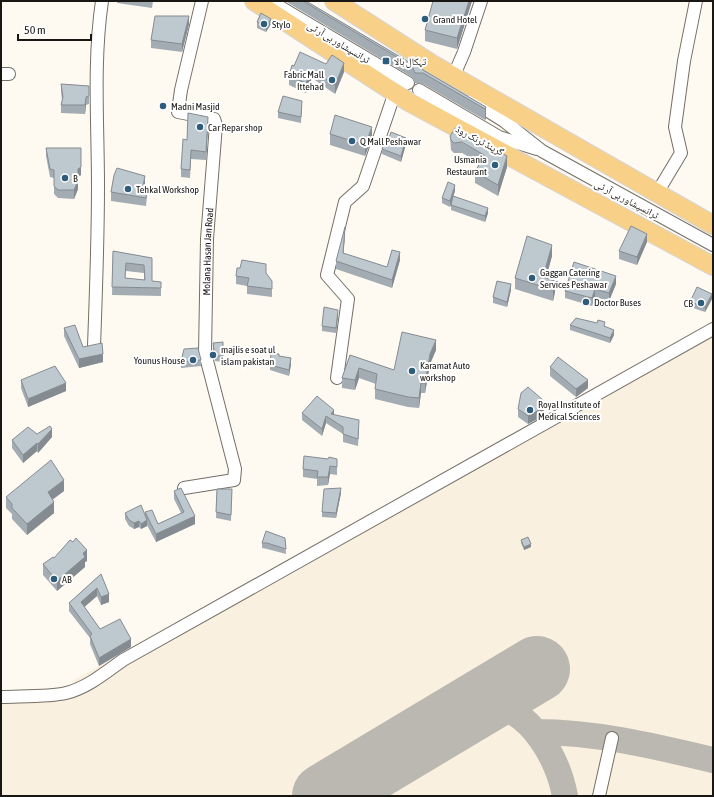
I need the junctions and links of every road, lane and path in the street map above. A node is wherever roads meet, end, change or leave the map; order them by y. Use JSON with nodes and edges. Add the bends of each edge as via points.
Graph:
{"nodes":[{"id":1,"x":102,"y":1,"type":"edge"},
{"id":2,"x":202,"y":1,"type":"edge"},
{"id":3,"x":254,"y":1,"type":"edge"},
{"id":4,"x":270,"y":1,"type":"edge"},
{"id":5,"x":481,"y":1,"type":"edge"},
{"id":6,"x":696,"y":1,"type":"edge"},
{"id":7,"x":343,"y":3,"type":"edge"},
{"id":8,"x":427,"y":74,"type":"edge"},
{"id":9,"x":454,"y":75,"type":"junction"},
{"id":10,"x":407,"y":89,"type":"junction"},
{"id":11,"x":542,"y":151,"type":"junction"},
{"id":12,"x":657,"y":193,"type":"junction"},
{"id":13,"x":713,"y":225,"type":"edge"},
{"id":14,"x":713,"y":245,"type":"edge"},
{"id":15,"x":713,"y":266,"type":"edge"},
{"id":16,"x":713,"y":329,"type":"edge"},
{"id":17,"x":94,"y":346,"type":"edge"},
{"id":18,"x":337,"y":378,"type":"dead end"},
{"id":19,"x":184,"y":488,"type":"dead end"},
{"id":20,"x":1,"y":698,"type":"edge"},
{"id":21,"x":612,"y":738,"type":"dead end"},
{"id":22,"x":599,"y":796,"type":"edge"}],
"edges":[{"from":1,"to":17,"type":"street","via":[[97,89],[98,186]]},
{"from":2,"to":19,"type":"street","name":"Molana Hasan Jan Road","via":[[178,112],[214,120],[216,125],[207,238],[205,353],[235,469],[234,480]]},
{"from":3,"to":10,"type":"highway","name":"گرینڈ ٹرنک روڈ"},
{"from":4,"to":10,"type":"street","name":"ٹرانسپشاور بی آر ٹی"},
{"from":5,"to":9,"type":"street"},
{"from":6,"to":12,"type":"street","via":[[675,126],[681,153]]},
{"from":7,"to":9,"type":"highway","via":[[432,64]]},
{"from":8,"to":11,"type":"street","name":"ٹرانسپشاور بی آر ٹی","via":[[504,121]]},
{"from":9,"to":12,"type":"highway"},
{"from":10,"to":11,"type":"street","name":"ٹرانسپشاور بی آر ٹی","via":[[499,137]]},
{"from":10,"to":15,"type":"highway","name":"گرینڈ ٹرنک روڈ","via":[[409,102]]},
{"from":10,"to":18,"type":"street","via":[[363,186],[345,202],[327,275],[348,300]]},
{"from":11,"to":14,"type":"street","name":"ٹرانسپشاور بی آر ٹی"},
{"from":12,"to":13,"type":"highway"},
{"from":16,"to":20,"type":"street","via":[[123,660],[80,688],[66,693]]},
{"from":21,"to":22,"type":"street"}]}
